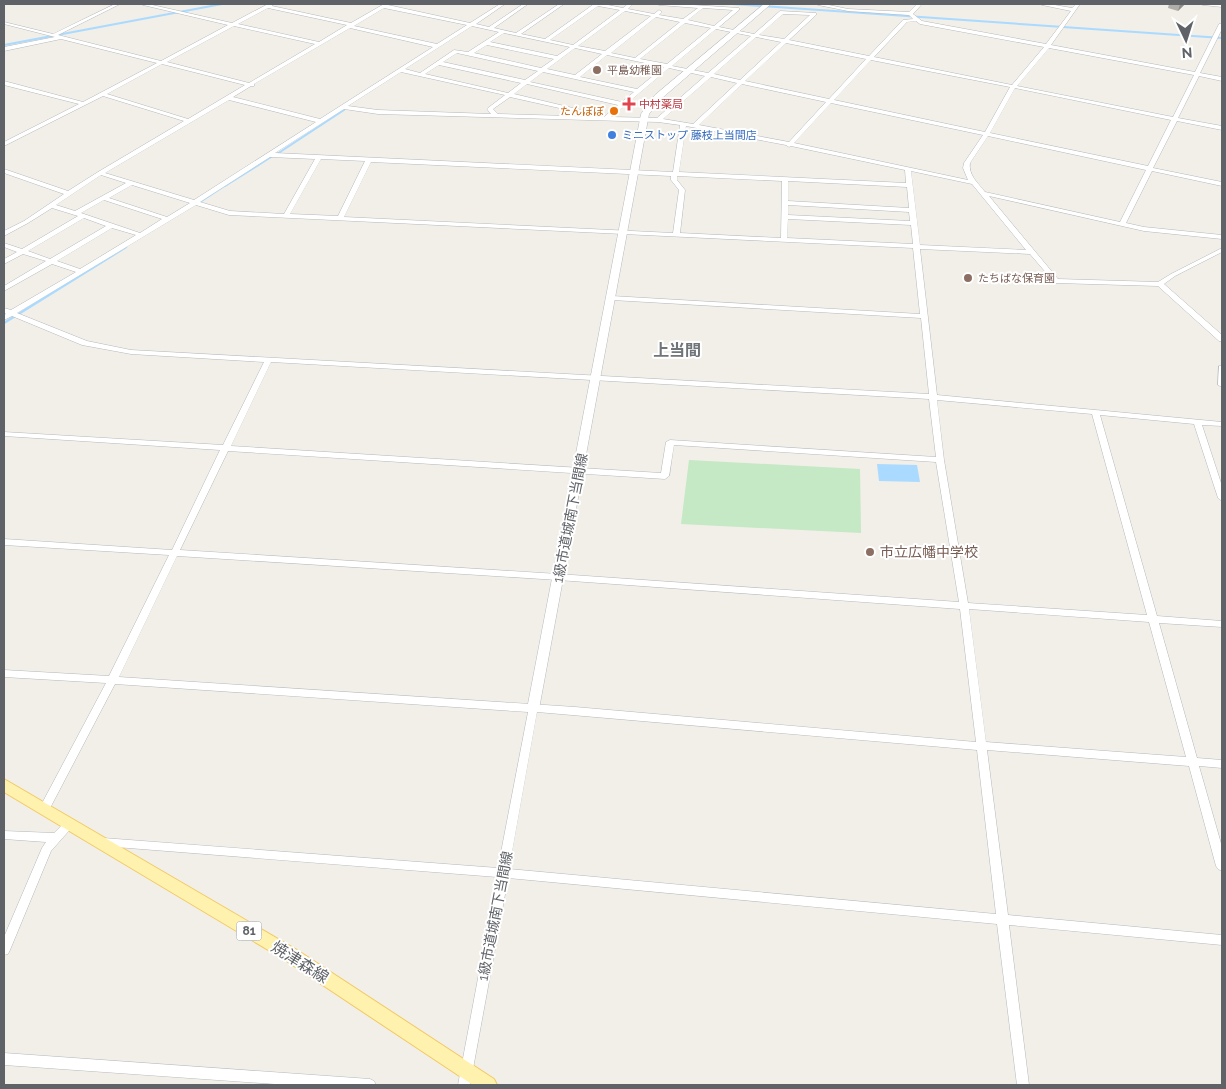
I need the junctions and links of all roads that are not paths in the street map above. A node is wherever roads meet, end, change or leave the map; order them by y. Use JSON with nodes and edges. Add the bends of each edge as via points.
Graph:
{"nodes":[{"id":1,"x":118,"y":4,"type":"edge"},
{"id":2,"x":143,"y":4,"type":"edge"},
{"id":3,"x":503,"y":4,"type":"edge"},
{"id":4,"x":526,"y":4,"type":"edge"},
{"id":5,"x":562,"y":4,"type":"edge"},
{"id":6,"x":597,"y":4,"type":"edge"},
{"id":7,"x":631,"y":4,"type":"edge"},
{"id":8,"x":659,"y":4,"type":"edge"},
{"id":9,"x":669,"y":4,"type":"edge"},
{"id":10,"x":818,"y":4,"type":"edge"},
{"id":11,"x":920,"y":4,"type":"edge"},
{"id":12,"x":1042,"y":4,"type":"edge"},
{"id":13,"x":1078,"y":4,"type":"edge"},
{"id":14,"x":1203,"y":4,"type":"edge"},
{"id":15,"x":269,"y":5,"type":"edge"},
{"id":16,"x":386,"y":5,"type":"edge"},
{"id":17,"x":702,"y":6,"type":"junction"},
{"id":18,"x":766,"y":6,"type":"edge"},
{"id":19,"x":1222,"y":6,"type":"edge"},
{"id":20,"x":624,"y":9,"type":"junction"},
{"id":21,"x":1074,"y":10,"type":"junction"},
{"id":22,"x":910,"y":14,"type":"junction"},
{"id":23,"x":656,"y":15,"type":"junction"},
{"id":24,"x":915,"y":20,"type":"junction"},
{"id":25,"x":684,"y":21,"type":"junction"},
{"id":26,"x":4,"y":23,"type":"edge"},
{"id":27,"x":232,"y":24,"type":"junction"},
{"id":28,"x":1222,"y":24,"type":"edge"},
{"id":29,"x":470,"y":25,"type":"junction"},
{"id":30,"x":351,"y":26,"type":"junction"},
{"id":31,"x":716,"y":27,"type":"junction"},
{"id":32,"x":1061,"y":27,"type":"joint"},
{"id":33,"x":489,"y":29,"type":"junction"},
{"id":34,"x":736,"y":31,"type":"junction"},
{"id":35,"x":502,"y":32,"type":"junction"},
{"id":36,"x":54,"y":35,"type":"junction"},
{"id":37,"x":516,"y":35,"type":"junction"},
{"id":38,"x":756,"y":35,"type":"junction"},
{"id":39,"x":62,"y":37,"type":"junction"},
{"id":40,"x":785,"y":40,"type":"junction"},
{"id":41,"x":545,"y":41,"type":"junction"},
{"id":42,"x":486,"y":43,"type":"junction"},
{"id":43,"x":320,"y":44,"type":"junction"},
{"id":44,"x":438,"y":46,"type":"junction"},
{"id":45,"x":573,"y":47,"type":"junction"},
{"id":46,"x":1047,"y":47,"type":"junction"},
{"id":47,"x":4,"y":49,"type":"edge"},
{"id":48,"x":469,"y":54,"type":"junction"},
{"id":49,"x":606,"y":54,"type":"junction"},
{"id":50,"x":557,"y":58,"type":"junction"},
{"id":51,"x":870,"y":58,"type":"junction"},
{"id":52,"x":635,"y":60,"type":"junction"},
{"id":53,"x":161,"y":62,"type":"junction"},
{"id":54,"x":439,"y":63,"type":"junction"},
{"id":55,"x":668,"y":67,"type":"junction"},
{"id":56,"x":400,"y":70,"type":"junction"},
{"id":57,"x":542,"y":70,"type":"junction"},
{"id":58,"x":688,"y":72,"type":"junction"},
{"id":59,"x":420,"y":75,"type":"junction"},
{"id":60,"x":1197,"y":75,"type":"junction"},
{"id":61,"x":709,"y":76,"type":"junction"},
{"id":62,"x":576,"y":77,"type":"junction"},
{"id":63,"x":1222,"y":79,"type":"edge"},
{"id":64,"x":525,"y":82,"type":"junction"},
{"id":65,"x":740,"y":82,"type":"junction"},
{"id":66,"x":4,"y":83,"type":"edge"},
{"id":67,"x":252,"y":85,"type":"junction"},
{"id":68,"x":1013,"y":87,"type":"junction"},
{"id":69,"x":638,"y":91,"type":"junction"},
{"id":70,"x":102,"y":94,"type":"junction"},
{"id":71,"x":508,"y":95,"type":"junction"},
{"id":72,"x":229,"y":98,"type":"junction"},
{"id":73,"x":829,"y":101,"type":"junction"},
{"id":74,"x":84,"y":104,"type":"junction"},
{"id":75,"x":623,"y":104,"type":"junction"},
{"id":76,"x":343,"y":106,"type":"junction"},
{"id":77,"x":497,"y":116,"type":"junction"},
{"id":78,"x":606,"y":118,"type":"junction"},
{"id":79,"x":1176,"y":119,"type":"junction"},
{"id":80,"x":644,"y":120,"type":"junction"},
{"id":81,"x":658,"y":120,"type":"junction"},
{"id":82,"x":189,"y":121,"type":"junction"},
{"id":83,"x":320,"y":122,"type":"junction"},
{"id":84,"x":683,"y":124,"type":"junction"},
{"id":85,"x":694,"y":126,"type":"junction"},
{"id":86,"x":1222,"y":128,"type":"edge"},
{"id":87,"x":987,"y":134,"type":"junction"},
{"id":88,"x":4,"y":144,"type":"edge"},
{"id":89,"x":788,"y":145,"type":"junction"},
{"id":90,"x":270,"y":155,"type":"junction"},
{"id":91,"x":319,"y":158,"type":"junction"},
{"id":92,"x":369,"y":160,"type":"junction"},
{"id":93,"x":908,"y":170,"type":"junction"},
{"id":94,"x":1150,"y":170,"type":"junction"},
{"id":95,"x":4,"y":171,"type":"edge"},
{"id":96,"x":635,"y":172,"type":"junction"},
{"id":97,"x":100,"y":173,"type":"junction"},
{"id":98,"x":675,"y":174,"type":"junction"},
{"id":99,"x":785,"y":179,"type":"junction"},
{"id":100,"x":131,"y":183,"type":"junction"},
{"id":101,"x":974,"y":183,"type":"junction"},
{"id":102,"x":1222,"y":184,"type":"edge"},
{"id":103,"x":910,"y":185,"type":"junction"},
{"id":104,"x":67,"y":193,"type":"junction"},
{"id":105,"x":982,"y":193,"type":"junction"},
{"id":106,"x":104,"y":198,"type":"junction"},
{"id":107,"x":785,"y":203,"type":"junction"},
{"id":108,"x":197,"y":204,"type":"junction"},
{"id":109,"x":50,"y":205,"type":"junction"},
{"id":110,"x":903,"y":210,"type":"junction"},
{"id":111,"x":913,"y":210,"type":"junction"},
{"id":112,"x":76,"y":213,"type":"junction"},
{"id":113,"x":84,"y":216,"type":"junction"},
{"id":114,"x":286,"y":216,"type":"junction"},
{"id":115,"x":784,"y":217,"type":"junction"},
{"id":116,"x":340,"y":218,"type":"junction"},
{"id":117,"x":168,"y":219,"type":"junction"},
{"id":118,"x":905,"y":223,"type":"junction"},
{"id":119,"x":914,"y":223,"type":"junction"},
{"id":120,"x":1122,"y":224,"type":"junction"},
{"id":121,"x":112,"y":226,"type":"junction"},
{"id":122,"x":623,"y":232,"type":"junction"},
{"id":123,"x":4,"y":234,"type":"edge"},
{"id":124,"x":141,"y":235,"type":"junction"},
{"id":125,"x":676,"y":235,"type":"junction"},
{"id":126,"x":1222,"y":237,"type":"edge"},
{"id":127,"x":784,"y":240,"type":"junction"},
{"id":128,"x":4,"y":245,"type":"edge"},
{"id":129,"x":917,"y":247,"type":"junction"},
{"id":130,"x":1222,"y":250,"type":"edge"},
{"id":131,"x":22,"y":251,"type":"junction"},
{"id":132,"x":1031,"y":252,"type":"junction"},
{"id":133,"x":51,"y":261,"type":"junction"},
{"id":134,"x":4,"y":262,"type":"edge"},
{"id":135,"x":80,"y":271,"type":"junction"},
{"id":136,"x":1160,"y":284,"type":"junction"},
{"id":137,"x":4,"y":289,"type":"edge"},
{"id":138,"x":612,"y":298,"type":"junction"},
{"id":139,"x":4,"y":310,"type":"edge"},
{"id":140,"x":12,"y":313,"type":"junction"},
{"id":141,"x":924,"y":316,"type":"junction"},
{"id":142,"x":4,"y":318,"type":"edge"},
{"id":143,"x":1222,"y":339,"type":"edge"},
{"id":144,"x":268,"y":361,"type":"junction"},
{"id":145,"x":1222,"y":368,"type":"edge"},
{"id":146,"x":597,"y":378,"type":"junction"},
{"id":147,"x":1222,"y":385,"type":"edge"},
{"id":148,"x":934,"y":398,"type":"junction"},
{"id":149,"x":1096,"y":412,"type":"junction"},
{"id":150,"x":1197,"y":421,"type":"junction"},
{"id":151,"x":1222,"y":424,"type":"edge"},
{"id":152,"x":4,"y":434,"type":"edge"},
{"id":153,"x":226,"y":447,"type":"junction"},
{"id":154,"x":940,"y":460,"type":"junction"},
{"id":155,"x":580,"y":471,"type":"junction"},
{"id":156,"x":1222,"y":498,"type":"edge"},
{"id":157,"x":4,"y":542,"type":"edge"},
{"id":158,"x":172,"y":554,"type":"junction"},
{"id":159,"x":558,"y":577,"type":"junction"},
{"id":160,"x":964,"y":606,"type":"junction"},
{"id":161,"x":1153,"y":620,"type":"junction"},
{"id":162,"x":1222,"y":624,"type":"edge"},
{"id":163,"x":4,"y":673,"type":"edge"},
{"id":164,"x":112,"y":681,"type":"junction"},
{"id":165,"x":533,"y":709,"type":"junction"},
{"id":166,"x":980,"y":746,"type":"junction"},
{"id":167,"x":1194,"y":762,"type":"junction"},
{"id":168,"x":1222,"y":764,"type":"edge"},
{"id":169,"x":4,"y":786,"type":"edge"},
{"id":170,"x":44,"y":809,"type":"junction"},
{"id":171,"x":70,"y":824,"type":"junction"},
{"id":172,"x":4,"y":835,"type":"edge"},
{"id":173,"x":57,"y":838,"type":"junction"},
{"id":174,"x":100,"y":842,"type":"junction"},
{"id":175,"x":1222,"y":866,"type":"edge"},
{"id":176,"x":503,"y":873,"type":"junction"},
{"id":177,"x":1002,"y":920,"type":"junction"},
{"id":178,"x":1222,"y":940,"type":"edge"},
{"id":179,"x":4,"y":950,"type":"edge"},
{"id":180,"x":4,"y":1059,"type":"edge"},
{"id":181,"x":465,"y":1078,"type":"edge"},
{"id":182,"x":370,"y":1085,"type":"edge"},
{"id":183,"x":488,"y":1085,"type":"edge"},
{"id":184,"x":1023,"y":1085,"type":"edge"}],
"edges":[{"from":1,"to":36,"type":"street"},
{"from":2,"to":27,"type":"street"},
{"from":3,"to":29,"type":"street"},
{"from":4,"to":33,"type":"street"},
{"from":5,"to":37,"type":"street"},
{"from":6,"to":20,"type":"street"},
{"from":6,"to":41,"type":"street"},
{"from":7,"to":20,"type":"street"},
{"from":8,"to":9,"type":"street"},
{"from":9,"to":17,"type":"street"},
{"from":9,"to":23,"type":"street"},
{"from":10,"to":22,"type":"street","via":[[848,10]]},
{"from":11,"to":22,"type":"street"},
{"from":12,"to":21,"type":"street"},
{"from":13,"to":21,"type":"street"},
{"from":14,"to":19,"type":"street"},
{"from":15,"to":27,"type":"street"},
{"from":15,"to":30,"type":"street"},
{"from":16,"to":29,"type":"street"},
{"from":16,"to":30,"type":"street"},
{"from":17,"to":25,"type":"street"},
{"from":17,"to":31,"type":"street","via":[[737,9]]},
{"from":18,"to":34,"type":"street","name":"1級市道城南下当間線"},
{"from":20,"to":23,"type":"street"},
{"from":20,"to":45,"type":"street"},
{"from":21,"to":32,"type":"street"},
{"from":22,"to":24,"type":"street"},
{"from":23,"to":25,"type":"street"},
{"from":23,"to":49,"type":"street"},
{"from":24,"to":46,"type":"street"},
{"from":24,"to":51,"type":"street","via":[[905,21]]},
{"from":25,"to":31,"type":"street"},
{"from":25,"to":52,"type":"street"},
{"from":26,"to":36,"type":"street"},
{"from":27,"to":43,"type":"street"},
{"from":27,"to":53,"type":"street"},
{"from":28,"to":60,"type":"street"},
{"from":29,"to":33,"type":"street"},
{"from":29,"to":44,"type":"street"},
{"from":30,"to":43,"type":"street"},
{"from":30,"to":44,"type":"street"},
{"from":31,"to":34,"type":"street"},
{"from":31,"to":55,"type":"street"},
{"from":32,"to":46,"type":"street"},
{"from":33,"to":35,"type":"street"},
{"from":34,"to":38,"type":"street"},
{"from":34,"to":58,"type":"street","name":"1級市道城南下当間線"},
{"from":35,"to":37,"type":"street"},
{"from":35,"to":42,"type":"street"},
{"from":36,"to":39,"type":"street"},
{"from":37,"to":41,"type":"street"},
{"from":38,"to":40,"type":"street"},
{"from":38,"to":40,"type":"street","via":[[782,12],[814,14]]},
{"from":38,"to":61,"type":"street"},
{"from":39,"to":47,"type":"street"},
{"from":39,"to":53,"type":"street"},
{"from":40,"to":51,"type":"street"},
{"from":40,"to":65,"type":"street"},
{"from":41,"to":45,"type":"street"},
{"from":42,"to":48,"type":"street"},
{"from":42,"to":50,"type":"street"},
{"from":43,"to":67,"type":"street"},
{"from":44,"to":56,"type":"street"},
{"from":45,"to":49,"type":"street"},
{"from":45,"to":50,"type":"street"},
{"from":46,"to":60,"type":"street"},
{"from":46,"to":68,"type":"street"},
{"from":48,"to":54,"type":"street","via":[[456,52]]},
{"from":48,"to":57,"type":"street"},
{"from":49,"to":52,"type":"street"},
{"from":49,"to":62,"type":"street"},
{"from":50,"to":57,"type":"street"},
{"from":51,"to":68,"type":"street"},
{"from":51,"to":73,"type":"street"},
{"from":52,"to":55,"type":"street"},
{"from":53,"to":67,"type":"street"},
{"from":53,"to":70,"type":"street"},
{"from":54,"to":59,"type":"street"},
{"from":54,"to":64,"type":"street"},
{"from":55,"to":58,"type":"street"},
{"from":55,"to":69,"type":"street"},
{"from":56,"to":59,"type":"street"},
{"from":56,"to":76,"type":"street"},
{"from":57,"to":62,"type":"street"},
{"from":57,"to":64,"type":"street"},
{"from":58,"to":61,"type":"street"},
{"from":58,"to":80,"type":"street","name":"1級市道城南下当間線","via":[[651,103]]},
{"from":59,"to":71,"type":"street"},
{"from":60,"to":63,"type":"street"},
{"from":60,"to":79,"type":"street"},
{"from":61,"to":65,"type":"street"},
{"from":61,"to":81,"type":"street"},
{"from":62,"to":69,"type":"street"},
{"from":64,"to":71,"type":"street"},
{"from":64,"to":75,"type":"street"},
{"from":65,"to":73,"type":"street"},
{"from":65,"to":85,"type":"street"},
{"from":66,"to":74,"type":"street"},
{"from":67,"to":72,"type":"street"},
{"from":68,"to":79,"type":"street"},
{"from":68,"to":87,"type":"street"},
{"from":69,"to":75,"type":"street"},
{"from":70,"to":74,"type":"street"},
{"from":70,"to":82,"type":"street"},
{"from":71,"to":77,"type":"street","via":[[490,109]]},
{"from":71,"to":78,"type":"street"},
{"from":72,"to":82,"type":"street"},
{"from":72,"to":83,"type":"street"},
{"from":73,"to":87,"type":"street"},
{"from":73,"to":89,"type":"street"},
{"from":74,"to":88,"type":"street"},
{"from":75,"to":78,"type":"street"},
{"from":76,"to":77,"type":"street","via":[[378,112]]},
{"from":76,"to":83,"type":"street"},
{"from":77,"to":78,"type":"street"},
{"from":78,"to":80,"type":"street"},
{"from":79,"to":86,"type":"street"},
{"from":79,"to":94,"type":"street"},
{"from":80,"to":81,"type":"street"},
{"from":80,"to":96,"type":"street","name":"1級市道城南下当間線"},
{"from":81,"to":84,"type":"street"},
{"from":82,"to":97,"type":"street"},
{"from":83,"to":90,"type":"street"},
{"from":84,"to":85,"type":"street"},
{"from":84,"to":98,"type":"street"},
{"from":85,"to":89,"type":"street"},
{"from":87,"to":94,"type":"street"},
{"from":87,"to":101,"type":"street","via":[[967,162],[967,173]]},
{"from":89,"to":93,"type":"street"},
{"from":90,"to":91,"type":"street"},
{"from":90,"to":108,"type":"street"},
{"from":91,"to":92,"type":"street"},
{"from":91,"to":114,"type":"street"},
{"from":92,"to":96,"type":"street"},
{"from":92,"to":116,"type":"street"},
{"from":93,"to":101,"type":"street"},
{"from":93,"to":103,"type":"street"},
{"from":94,"to":102,"type":"street"},
{"from":94,"to":120,"type":"street"},
{"from":95,"to":104,"type":"street"},
{"from":96,"to":98,"type":"street"},
{"from":96,"to":122,"type":"street","name":"1級市道城南下当間線"},
{"from":97,"to":100,"type":"street"},
{"from":97,"to":104,"type":"street"},
{"from":98,"to":99,"type":"street"},
{"from":98,"to":125,"type":"street","via":[[674,180],[682,190]]},
{"from":99,"to":103,"type":"street"},
{"from":99,"to":107,"type":"street"},
{"from":100,"to":106,"type":"street"},
{"from":100,"to":108,"type":"street"},
{"from":101,"to":105,"type":"street"},
{"from":103,"to":111,"type":"street"},
{"from":104,"to":109,"type":"street"},
{"from":105,"to":120,"type":"street"},
{"from":105,"to":132,"type":"street"},
{"from":106,"to":112,"type":"street"},
{"from":106,"to":117,"type":"street"},
{"from":107,"to":110,"type":"street"},
{"from":107,"to":115,"type":"street"},
{"from":108,"to":114,"type":"street","via":[[229,213]]},
{"from":108,"to":117,"type":"street"},
{"from":109,"to":112,"type":"street"},
{"from":109,"to":123,"type":"street"},
{"from":110,"to":111,"type":"street"},
{"from":110,"to":118,"type":"street"},
{"from":111,"to":119,"type":"street"},
{"from":112,"to":113,"type":"street"},
{"from":113,"to":121,"type":"street"},
{"from":113,"to":131,"type":"street"},
{"from":114,"to":116,"type":"street"},
{"from":115,"to":118,"type":"street"},
{"from":115,"to":127,"type":"street"},
{"from":116,"to":122,"type":"street"},
{"from":117,"to":124,"type":"street"},
{"from":118,"to":119,"type":"street"},
{"from":119,"to":129,"type":"street"},
{"from":120,"to":126,"type":"street"},
{"from":121,"to":124,"type":"street"},
{"from":121,"to":133,"type":"street"},
{"from":122,"to":125,"type":"street"},
{"from":122,"to":138,"type":"street","name":"1級市道城南下当間線"},
{"from":124,"to":135,"type":"street"},
{"from":125,"to":127,"type":"street"},
{"from":127,"to":129,"type":"street"},
{"from":128,"to":131,"type":"street"},
{"from":129,"to":132,"type":"street"},
{"from":129,"to":141,"type":"street"},
{"from":130,"to":136,"type":"street"},
{"from":131,"to":133,"type":"street"},
{"from":131,"to":134,"type":"street"},
{"from":132,"to":136,"type":"street","via":[[1056,281]]},
{"from":133,"to":135,"type":"street"},
{"from":133,"to":137,"type":"street"},
{"from":135,"to":140,"type":"street"},
{"from":136,"to":143,"type":"street"},
{"from":138,"to":141,"type":"street"},
{"from":138,"to":146,"type":"street","name":"1級市道城南下当間線"},
{"from":139,"to":140,"type":"street"},
{"from":140,"to":142,"type":"street"},
{"from":140,"to":144,"type":"street","via":[[106,349]]},
{"from":141,"to":148,"type":"street"},
{"from":144,"to":146,"type":"street"},
{"from":144,"to":153,"type":"street"},
{"from":145,"to":147,"type":"street"},
{"from":146,"to":148,"type":"street"},
{"from":146,"to":155,"type":"street","name":"1級市道城南下当間線"},
{"from":148,"to":149,"type":"street"},
{"from":148,"to":154,"type":"street"},
{"from":149,"to":150,"type":"street"},
{"from":149,"to":161,"type":"street"},
{"from":150,"to":151,"type":"street"},
{"from":150,"to":156,"type":"street"},
{"from":152,"to":153,"type":"street"},
{"from":153,"to":155,"type":"street"},
{"from":153,"to":158,"type":"street"},
{"from":154,"to":155,"type":"street","via":[[670,442],[666,476]]},
{"from":154,"to":160,"type":"street"},
{"from":155,"to":159,"type":"street","name":"1級市道城南下当間線"},
{"from":157,"to":158,"type":"street"},
{"from":158,"to":159,"type":"street"},
{"from":158,"to":164,"type":"street"},
{"from":159,"to":160,"type":"street"},
{"from":159,"to":165,"type":"street","name":"1級市道城南下当間線"},
{"from":160,"to":161,"type":"street"},
{"from":160,"to":166,"type":"street"},
{"from":161,"to":162,"type":"street"},
{"from":161,"to":167,"type":"street"},
{"from":163,"to":164,"type":"street"},
{"from":164,"to":165,"type":"street"},
{"from":164,"to":170,"type":"street"},
{"from":165,"to":166,"type":"street"},
{"from":165,"to":176,"type":"street","name":"1級市道城南下当間線"},
{"from":166,"to":167,"type":"street"},
{"from":166,"to":177,"type":"street"},
{"from":167,"to":168,"type":"street"},
{"from":167,"to":175,"type":"street"},
{"from":169,"to":170,"type":"main road","name":"焼津森線","number":"81"},
{"from":170,"to":171,"type":"main road","name":"焼津森線","number":"81"},
{"from":171,"to":173,"type":"street"},
{"from":171,"to":174,"type":"main road","name":"焼津森線","number":"81"},
{"from":172,"to":173,"type":"street"},
{"from":173,"to":179,"type":"street","via":[[47,848]]},
{"from":174,"to":176,"type":"street"},
{"from":174,"to":181,"type":"main road","name":"焼津森線","number":"81","via":[[290,955]]},
{"from":176,"to":177,"type":"street"},
{"from":176,"to":181,"type":"street","name":"1級市道城南下当間線"},
{"from":177,"to":178,"type":"street"},
{"from":177,"to":184,"type":"street"},
{"from":180,"to":182,"type":"street"},
{"from":181,"to":183,"type":"main road","name":"焼津森線","number":"81"}]}
